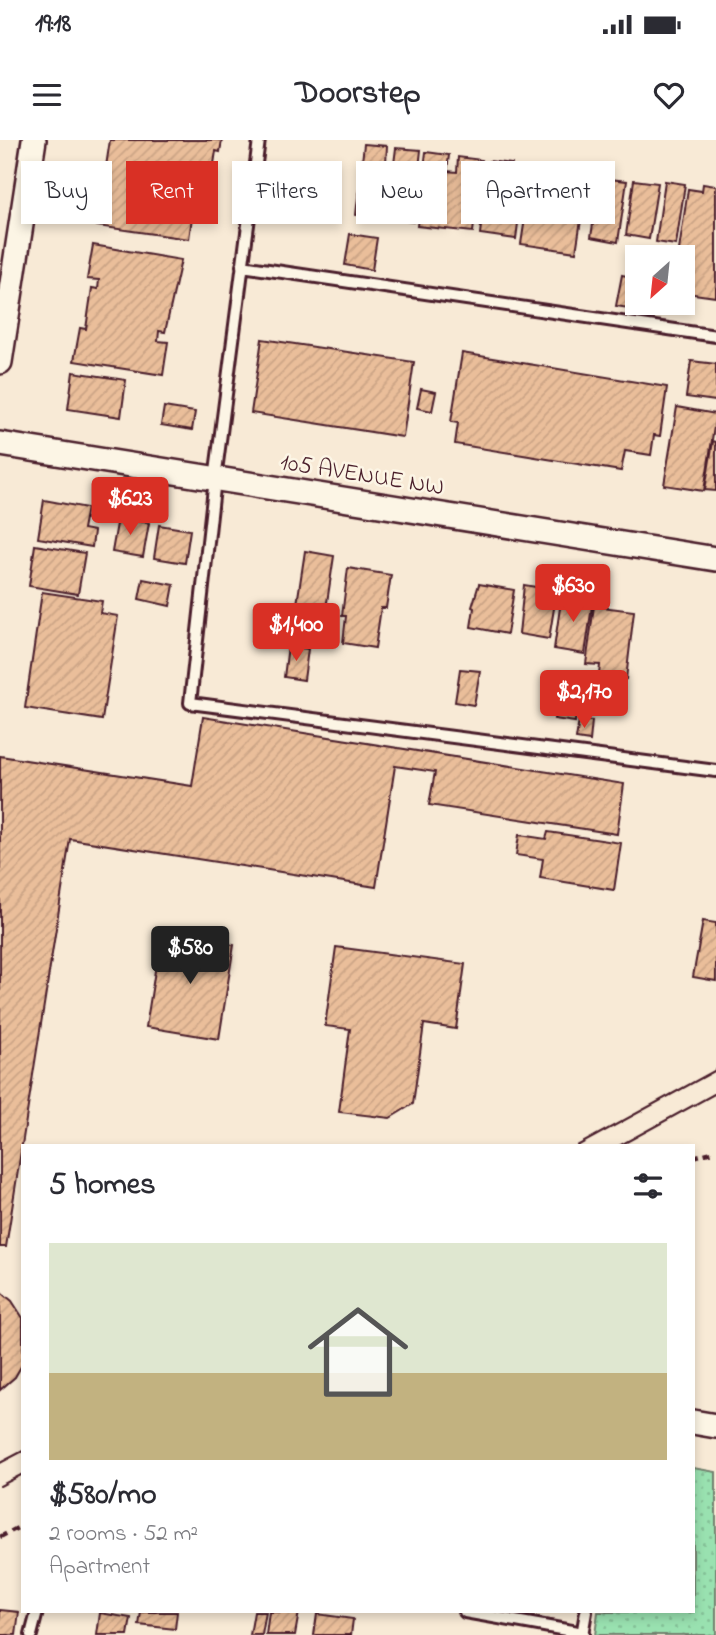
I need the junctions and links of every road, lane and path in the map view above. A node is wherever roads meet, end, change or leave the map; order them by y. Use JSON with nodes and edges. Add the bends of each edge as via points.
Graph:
{"nodes":[{"id":1,"x":34,"y":140,"type":"edge"},
{"id":2,"x":259,"y":140,"type":"edge"},
{"id":3,"x":242,"y":266,"type":"junction"},
{"id":4,"x":716,"y":336,"type":"edge"},
{"id":5,"x":0,"y":362,"type":"edge"},
{"id":6,"x":0,"y":444,"type":"edge"},
{"id":7,"x":215,"y":478,"type":"junction"},
{"id":8,"x":716,"y":559,"type":"edge"},
{"id":9,"x":716,"y":771,"type":"edge"},
{"id":10,"x":716,"y":1152,"type":"edge"},
{"id":11,"x":695,"y":1157,"type":"edge"},
{"id":12,"x":695,"y":1422,"type":"edge"},
{"id":13,"x":716,"y":1426,"type":"edge"},
{"id":14,"x":21,"y":1525,"type":"edge"},
{"id":15,"x":0,"y":1537,"type":"edge"},
{"id":16,"x":37,"y":1613,"type":"edge"},
{"id":17,"x":470,"y":1613,"type":"edge"},
{"id":18,"x":586,"y":1613,"type":"edge"},
{"id":19,"x":583,"y":1634,"type":"edge"},
{"id":20,"x":31,"y":1635,"type":"edge"}],
"edges":[{"from":1,"to":5,"type":"street"},
{"from":2,"to":3,"type":"lane"},
{"from":3,"to":4,"type":"lane"},
{"from":3,"to":7,"type":"lane"},
{"from":6,"to":7,"type":"street","name":"105 AVENUE NW"},
{"from":7,"to":8,"type":"street","name":"105 AVENUE NW"},
{"from":7,"to":9,"type":"lane","via":[[190,704]]},
{"from":10,"to":11,"type":"path"},
{"from":12,"to":13,"type":"street"},
{"from":14,"to":15,"type":"path"},
{"from":16,"to":20,"type":"lane"},
{"from":17,"to":19,"type":"lane"},
{"from":18,"to":19,"type":"lane"}]}
